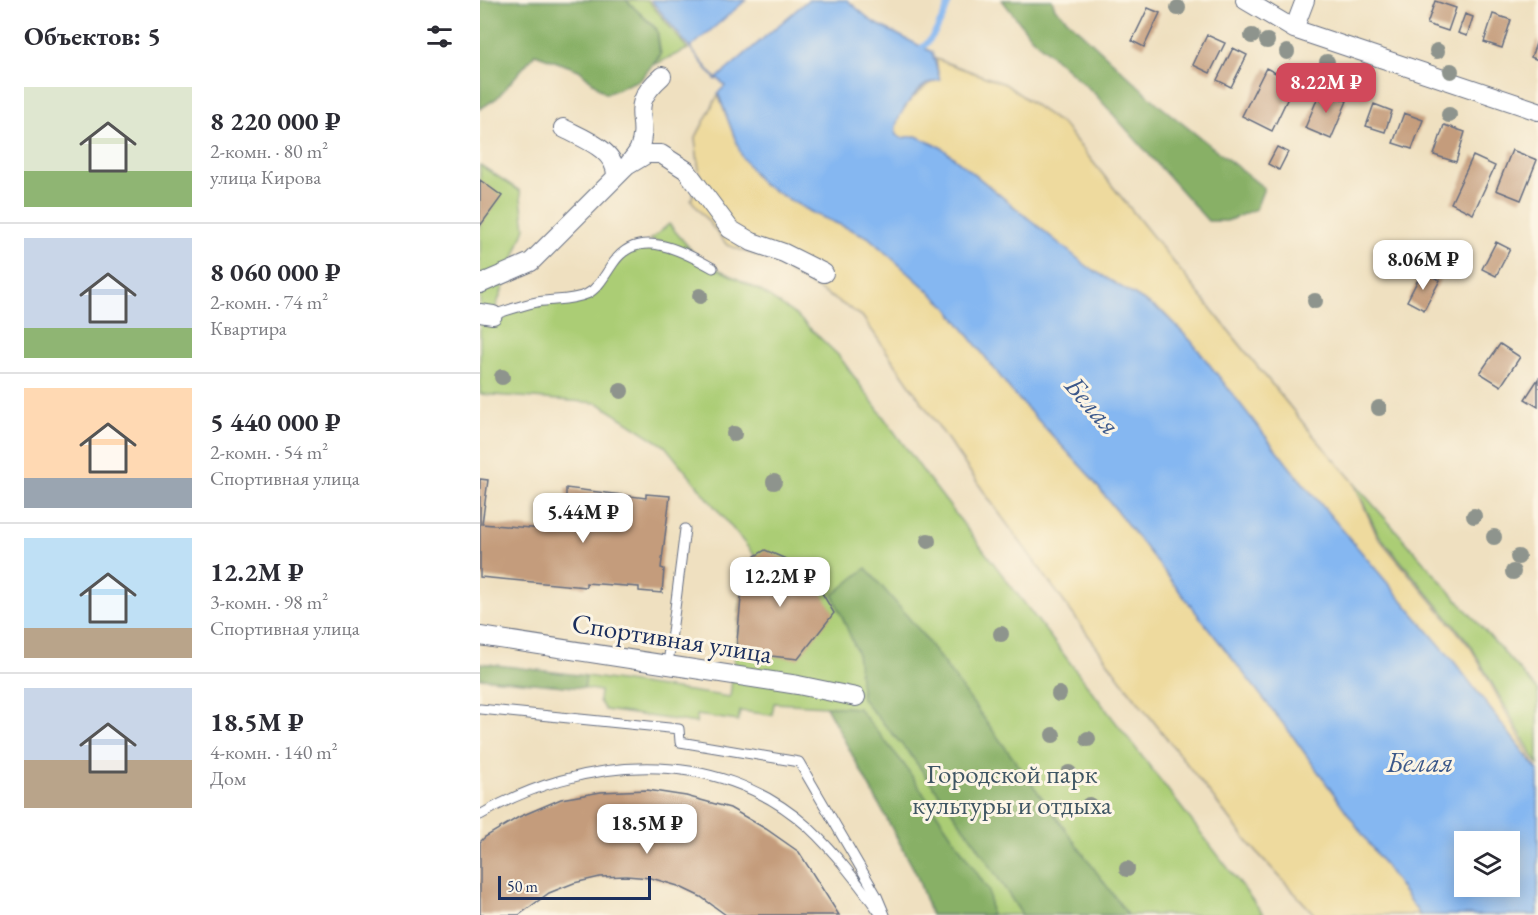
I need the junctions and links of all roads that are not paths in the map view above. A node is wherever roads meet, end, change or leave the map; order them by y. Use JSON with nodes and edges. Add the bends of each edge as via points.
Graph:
{"nodes":[{"id":1,"x":1245,"y":0,"type":"edge"},
{"id":2,"x":1305,"y":0,"type":"edge"},
{"id":3,"x":1294,"y":29,"type":"junction"},
{"id":4,"x":662,"y":76,"type":"dead end"},
{"id":5,"x":1538,"y":111,"type":"edge"},
{"id":6,"x":563,"y":128,"type":"dead end"},
{"id":7,"x":621,"y":172,"type":"junction"},
{"id":8,"x":713,"y":268,"type":"dead end"},
{"id":9,"x":824,"y":273,"type":"dead end"},
{"id":10,"x":480,"y":284,"type":"edge"},
{"id":11,"x":487,"y":314,"type":"edge"},
{"id":12,"x":685,"y":529,"type":"dead end"},
{"id":13,"x":480,"y":636,"type":"edge"},
{"id":14,"x":668,"y":664,"type":"junction"},
{"id":15,"x":856,"y":698,"type":"dead end"},
{"id":16,"x":480,"y":709,"type":"edge"},
{"id":17,"x":480,"y":815,"type":"edge"},
{"id":18,"x":883,"y":915,"type":"edge"}],
"edges":[{"from":1,"to":3,"type":"street"},
{"from":2,"to":3,"type":"street"},
{"from":3,"to":5,"type":"street"},
{"from":4,"to":7,"type":"street","via":[[646,90],[639,112],[639,149]]},
{"from":6,"to":7,"type":"street","via":[[594,145]]},
{"from":7,"to":9,"type":"street","via":[[647,154],[661,154],[686,170],[730,229]]},
{"from":7,"to":10,"type":"street","via":[[531,262]]},
{"from":8,"to":11,"type":"lane","via":[[683,251],[635,245],[621,252],[590,293],[572,300],[552,300]]},
{"from":12,"to":14,"type":"lane"},
{"from":13,"to":14,"type":"street","name":"Спортивная улица"},
{"from":14,"to":15,"type":"street","name":"Спортивная улица"},
{"from":16,"to":18,"type":"lane","via":[[679,729],[680,742],[799,762],[877,896]]},
{"from":17,"to":18,"type":"lane","via":[[504,800],[600,770],[649,766],[687,769],[765,797],[807,826]]}]}
